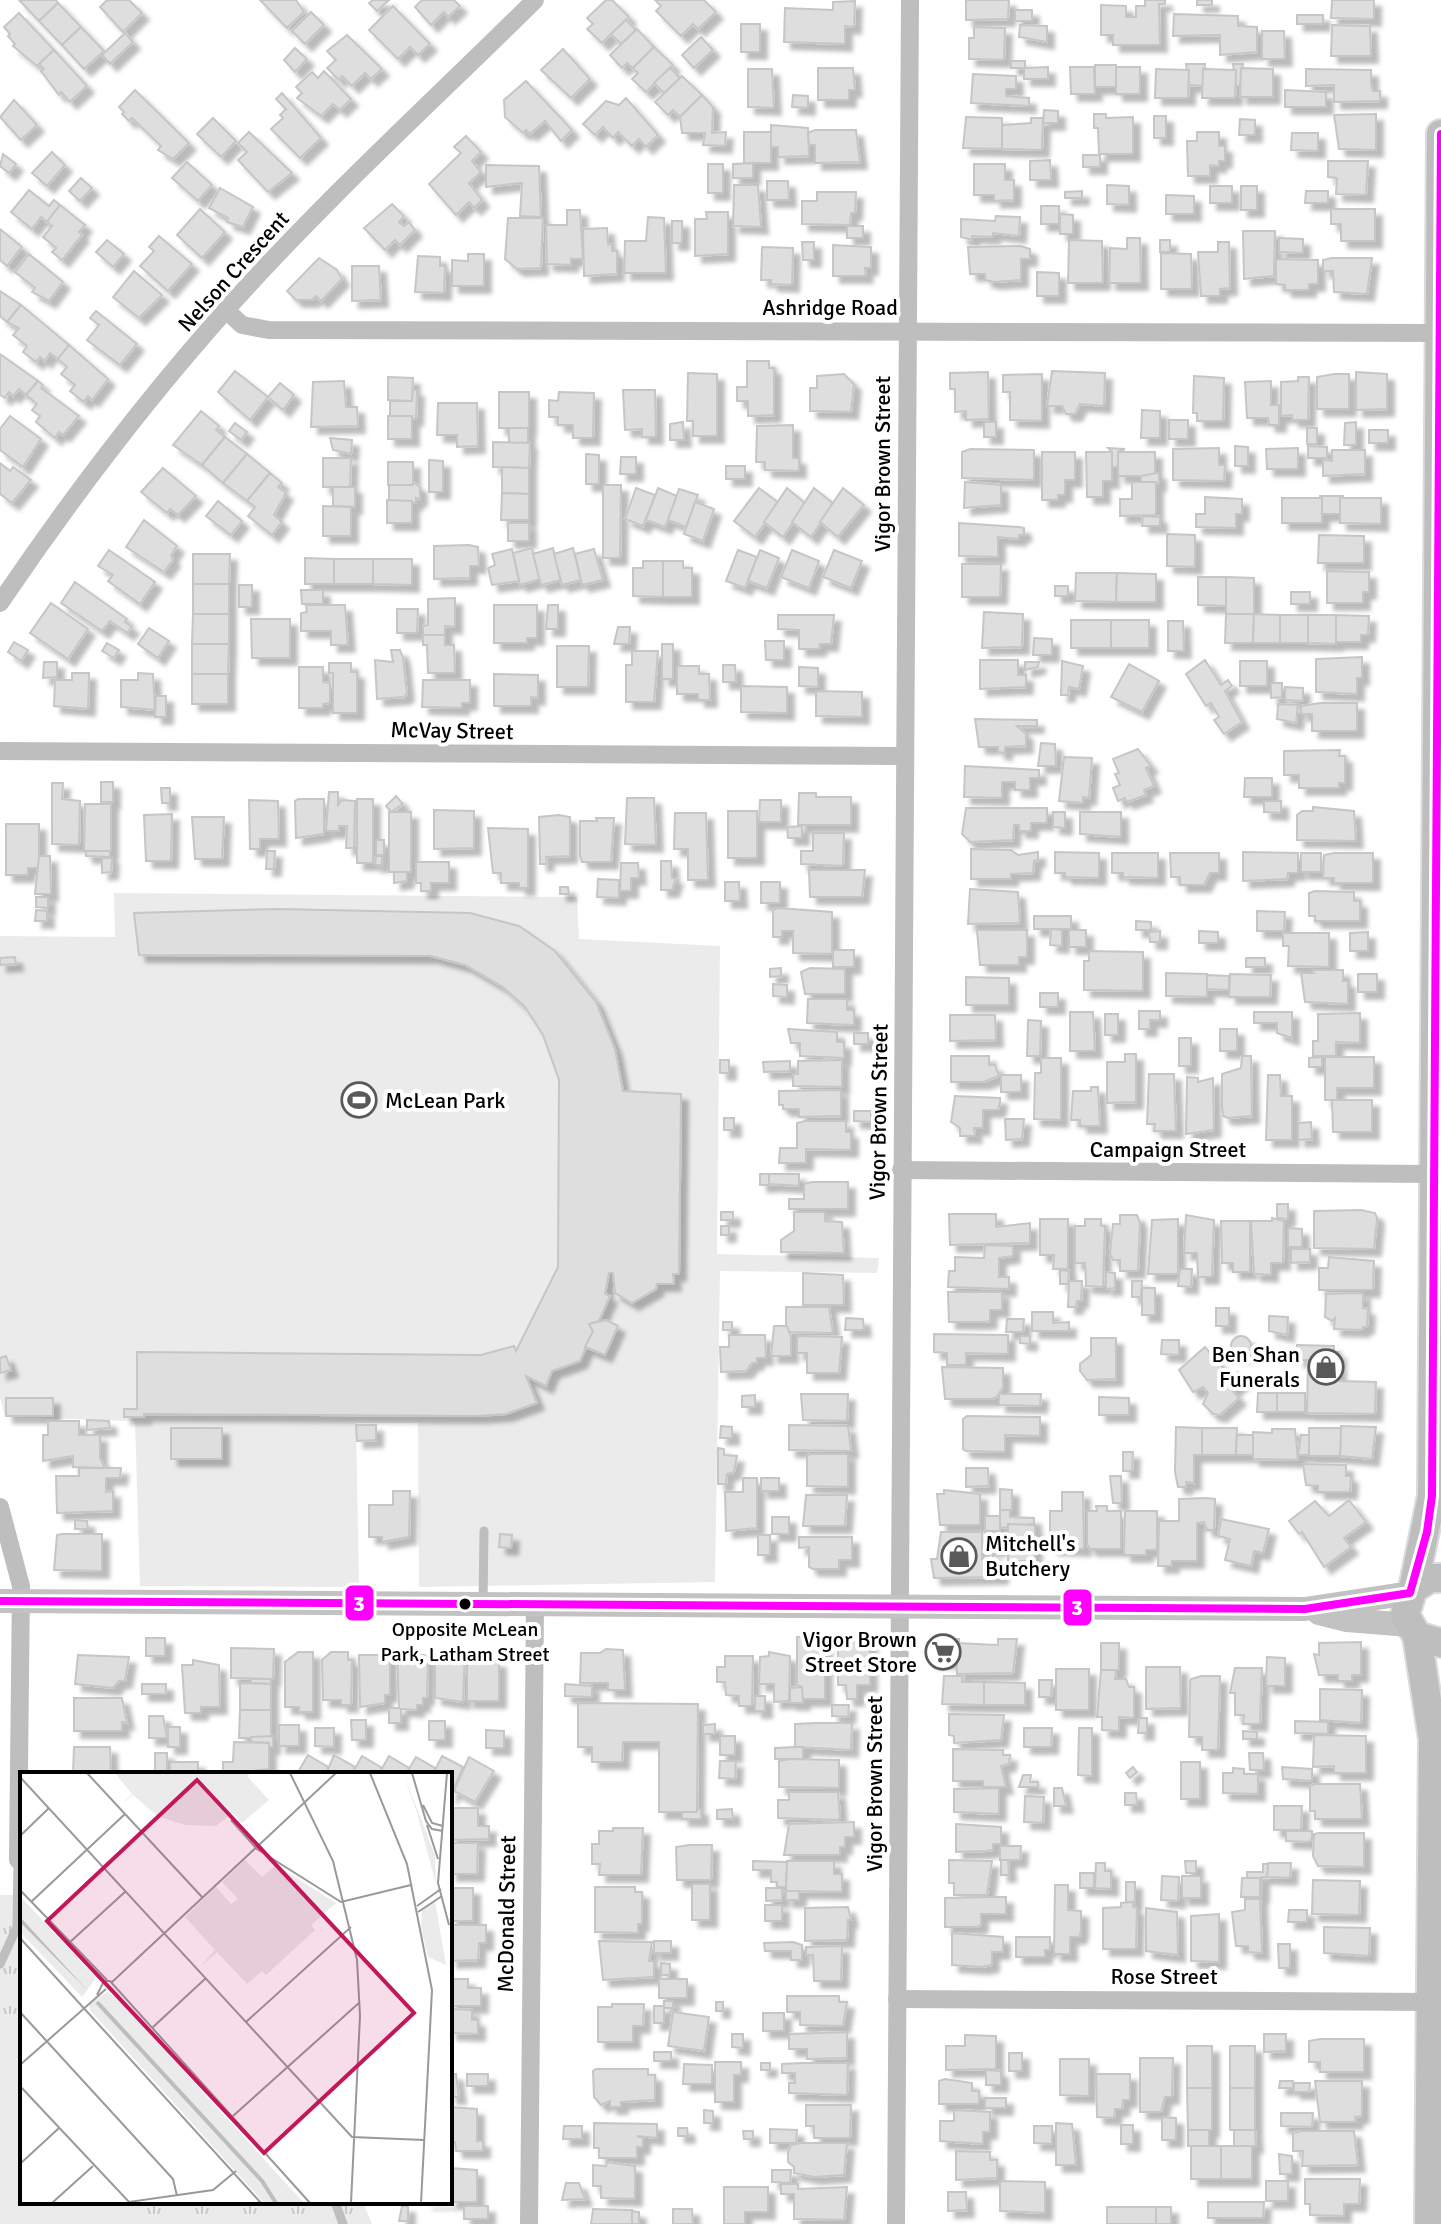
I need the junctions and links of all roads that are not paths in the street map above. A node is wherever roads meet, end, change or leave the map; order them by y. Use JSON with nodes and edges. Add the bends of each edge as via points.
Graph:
{"nodes":[{"id":1,"x":535,"y":0,"type":"edge"},
{"id":2,"x":910,"y":0,"type":"edge"},
{"id":3,"x":1441,"y":134,"type":"edge"},
{"id":4,"x":226,"y":310,"type":"junction"},
{"id":5,"x":907,"y":331,"type":"junction"},
{"id":6,"x":1439,"y":333,"type":"edge"},
{"id":7,"x":0,"y":603,"type":"edge"},
{"id":8,"x":0,"y":751,"type":"edge"},
{"id":9,"x":903,"y":756,"type":"junction"},
{"id":10,"x":901,"y":1170,"type":"junction"},
{"id":11,"x":1434,"y":1174,"type":"junction"},
{"id":12,"x":1432,"y":1496,"type":"junction"},
{"id":13,"x":0,"y":1507,"type":"edge"},
{"id":14,"x":1441,"y":1526,"type":"edge"},
{"id":15,"x":484,"y":1531,"type":"dead end"},
{"id":16,"x":1441,"y":1578,"type":"edge"},
{"id":17,"x":1411,"y":1591,"type":"junction"},
{"id":18,"x":10,"y":1601,"type":"edge"},
{"id":19,"x":483,"y":1604,"type":"junction"},
{"id":20,"x":535,"y":1604,"type":"junction"},
{"id":21,"x":899,"y":1606,"type":"junction"},
{"id":22,"x":1305,"y":1609,"type":"junction"},
{"id":23,"x":1422,"y":1635,"type":"edge"},
{"id":24,"x":1441,"y":1689,"type":"edge"},
{"id":25,"x":1433,"y":1739,"type":"junction"},
{"id":26,"x":18,"y":1860,"type":"joint"},
{"id":27,"x":20,"y":1914,"type":"edge"},
{"id":28,"x":0,"y":1964,"type":"edge"},
{"id":29,"x":897,"y":1999,"type":"junction"},
{"id":30,"x":1431,"y":2002,"type":"junction"},
{"id":31,"x":336,"y":2204,"type":"edge"},
{"id":32,"x":343,"y":2224,"type":"edge"},
{"id":33,"x":529,"y":2224,"type":"edge"},
{"id":34,"x":896,"y":2224,"type":"edge"},
{"id":35,"x":1429,"y":2224,"type":"edge"}],
"edges":[{"from":1,"to":4,"type":"street","name":"Nelson Crescent"},
{"from":2,"to":5,"type":"street","name":"Vigor Brown Street"},
{"from":3,"to":6,"type":"main road"},
{"from":4,"to":5,"type":"street","name":"Ashridge Road","via":[[242,325],[269,330]]},
{"from":4,"to":7,"type":"street","name":"Nelson Crescent","via":[[118,440]]},
{"from":5,"to":6,"type":"street","name":"Ashridge Road"},
{"from":5,"to":9,"type":"street","name":"Vigor Brown Street"},
{"from":6,"to":11,"type":"main road"},
{"from":8,"to":9,"type":"street","name":"McVay Street"},
{"from":9,"to":10,"type":"street","name":"Vigor Brown Street"},
{"from":10,"to":11,"type":"street","name":"Campaign Street"},
{"from":10,"to":21,"type":"street","name":"Vigor Brown Street"},
{"from":11,"to":12,"type":"main road"},
{"from":12,"to":14,"type":"main road"},
{"from":12,"to":17,"type":"main road"},
{"from":13,"to":18,"type":"street","via":[[21,1586]]},
{"from":15,"to":19,"type":"lane"},
{"from":16,"to":17,"type":"main road","via":[[1430,1578]]},
{"from":17,"to":22,"type":"main road"},
{"from":17,"to":23,"type":"main road","via":[[1405,1615]]},
{"from":18,"to":19,"type":"main road"},
{"from":18,"to":26,"type":"street"},
{"from":19,"to":20,"type":"main road"},
{"from":20,"to":21,"type":"main road"},
{"from":20,"to":33,"type":"street","name":"McDonald Street"},
{"from":21,"to":22,"type":"main road"},
{"from":21,"to":29,"type":"street","name":"Vigor Brown Street"},
{"from":22,"to":23,"type":"main road"},
{"from":23,"to":25,"type":"main road"},
{"from":24,"to":25,"type":"main road"},
{"from":25,"to":30,"type":"main road"},
{"from":26,"to":27,"type":"lane"},
{"from":27,"to":28,"type":"lane"},
{"from":29,"to":30,"type":"street","name":"Rose Street"},
{"from":29,"to":34,"type":"street","name":"Vigor Brown Street"},
{"from":30,"to":35,"type":"main road"},
{"from":31,"to":32,"type":"lane"}]}
